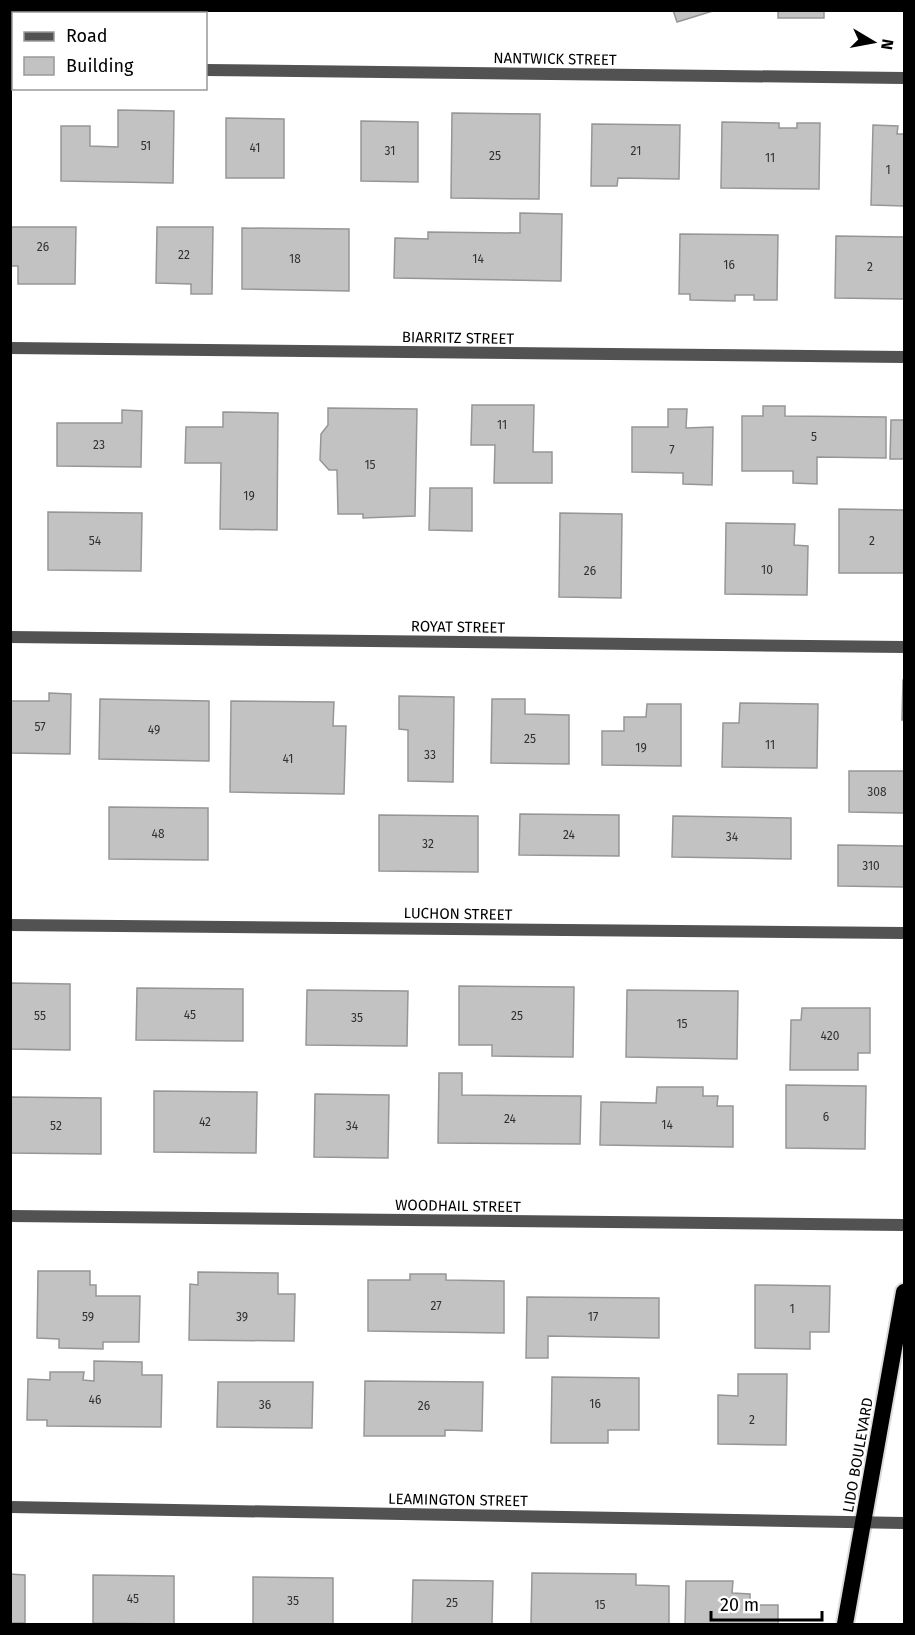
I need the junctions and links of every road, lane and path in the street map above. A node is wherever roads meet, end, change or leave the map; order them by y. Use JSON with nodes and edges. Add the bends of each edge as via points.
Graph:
{"nodes":[{"id":1,"x":207,"y":70,"type":"edge"},
{"id":2,"x":904,"y":78,"type":"edge"},
{"id":3,"x":10,"y":348,"type":"edge"},
{"id":4,"x":904,"y":357,"type":"edge"},
{"id":5,"x":10,"y":637,"type":"edge"},
{"id":6,"x":904,"y":647,"type":"edge"},
{"id":7,"x":10,"y":924,"type":"edge"},
{"id":8,"x":904,"y":933,"type":"edge"},
{"id":9,"x":10,"y":1216,"type":"edge"},
{"id":10,"x":904,"y":1225,"type":"edge"},
{"id":11,"x":904,"y":1292,"type":"edge"},
{"id":12,"x":10,"y":1507,"type":"edge"},
{"id":13,"x":864,"y":1522,"type":"junction"},
{"id":14,"x":904,"y":1523,"type":"edge"},
{"id":15,"x":845,"y":1624,"type":"edge"}],
"edges":[{"from":1,"to":2,"type":"street","name":"NANTWICK STREET"},
{"from":3,"to":4,"type":"street","name":"BIARRITZ STREET"},
{"from":5,"to":6,"type":"street","name":"ROYAT STREET"},
{"from":7,"to":8,"type":"street","name":"LUCHON STREET"},
{"from":9,"to":10,"type":"street","name":"WOODHAIL STREET"},
{"from":11,"to":13,"type":"highway","name":"LIDO BOULEVARD"},
{"from":12,"to":13,"type":"street","name":"LEAMINGTON STREET"},
{"from":13,"to":14,"type":"street","name":"LEAMINGTON STREET"},
{"from":13,"to":15,"type":"highway","name":"LIDO BOULEVARD"}]}
